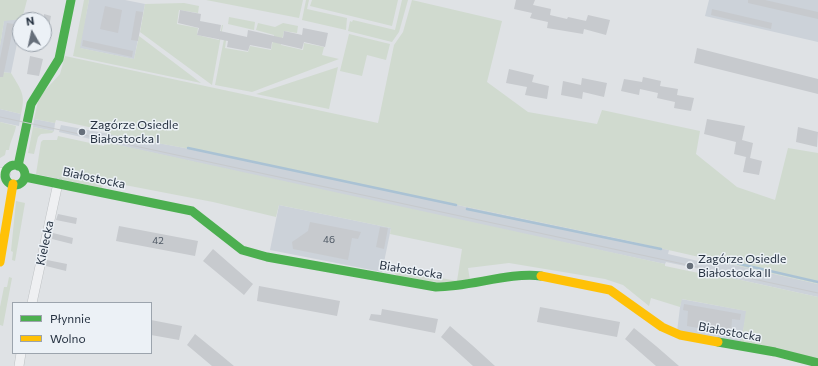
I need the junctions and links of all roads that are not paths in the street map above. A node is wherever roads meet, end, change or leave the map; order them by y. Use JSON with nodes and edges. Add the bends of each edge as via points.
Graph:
{"nodes":[{"id":1,"x":72,"y":0,"type":"edge"},
{"id":2,"x":18,"y":166,"type":"junction"},
{"id":3,"x":3,"y":173,"type":"edge"},
{"id":4,"x":25,"y":177,"type":"junction"},
{"id":5,"x":58,"y":183,"type":"junction"},
{"id":6,"x":13,"y":184,"type":"junction"},
{"id":7,"x":0,"y":262,"type":"edge"},
{"id":8,"x":32,"y":302,"type":"edge"},
{"id":9,"x":21,"y":354,"type":"edge"},
{"id":10,"x":818,"y":363,"type":"edge"},
{"id":11,"x":19,"y":366,"type":"edge"}],
"edges":[{"from":1,"to":2,"type":"street","via":[[59,59],[36,94],[29,110]]},
{"from":2,"to":3,"type":"street","via":[[11,166]]},
{"from":2,"to":4,"type":"street","via":[[24,170]]},
{"from":3,"to":6,"type":"street","via":[[8,182]]},
{"from":4,"to":5,"type":"street","name":"Białostocka"},
{"from":4,"to":6,"type":"street","via":[[19,184]]},
{"from":5,"to":8,"type":"street","name":"Kielecka"},
{"from":5,"to":10,"type":"street","name":"Białostocka","via":[[192,211],[239,248],[263,256],[436,287],[453,287],[528,276],[597,286],[620,296],[662,326],[680,335],[775,352]]},
{"from":6,"to":7,"type":"street"},
{"from":9,"to":11,"type":"street"}]}
